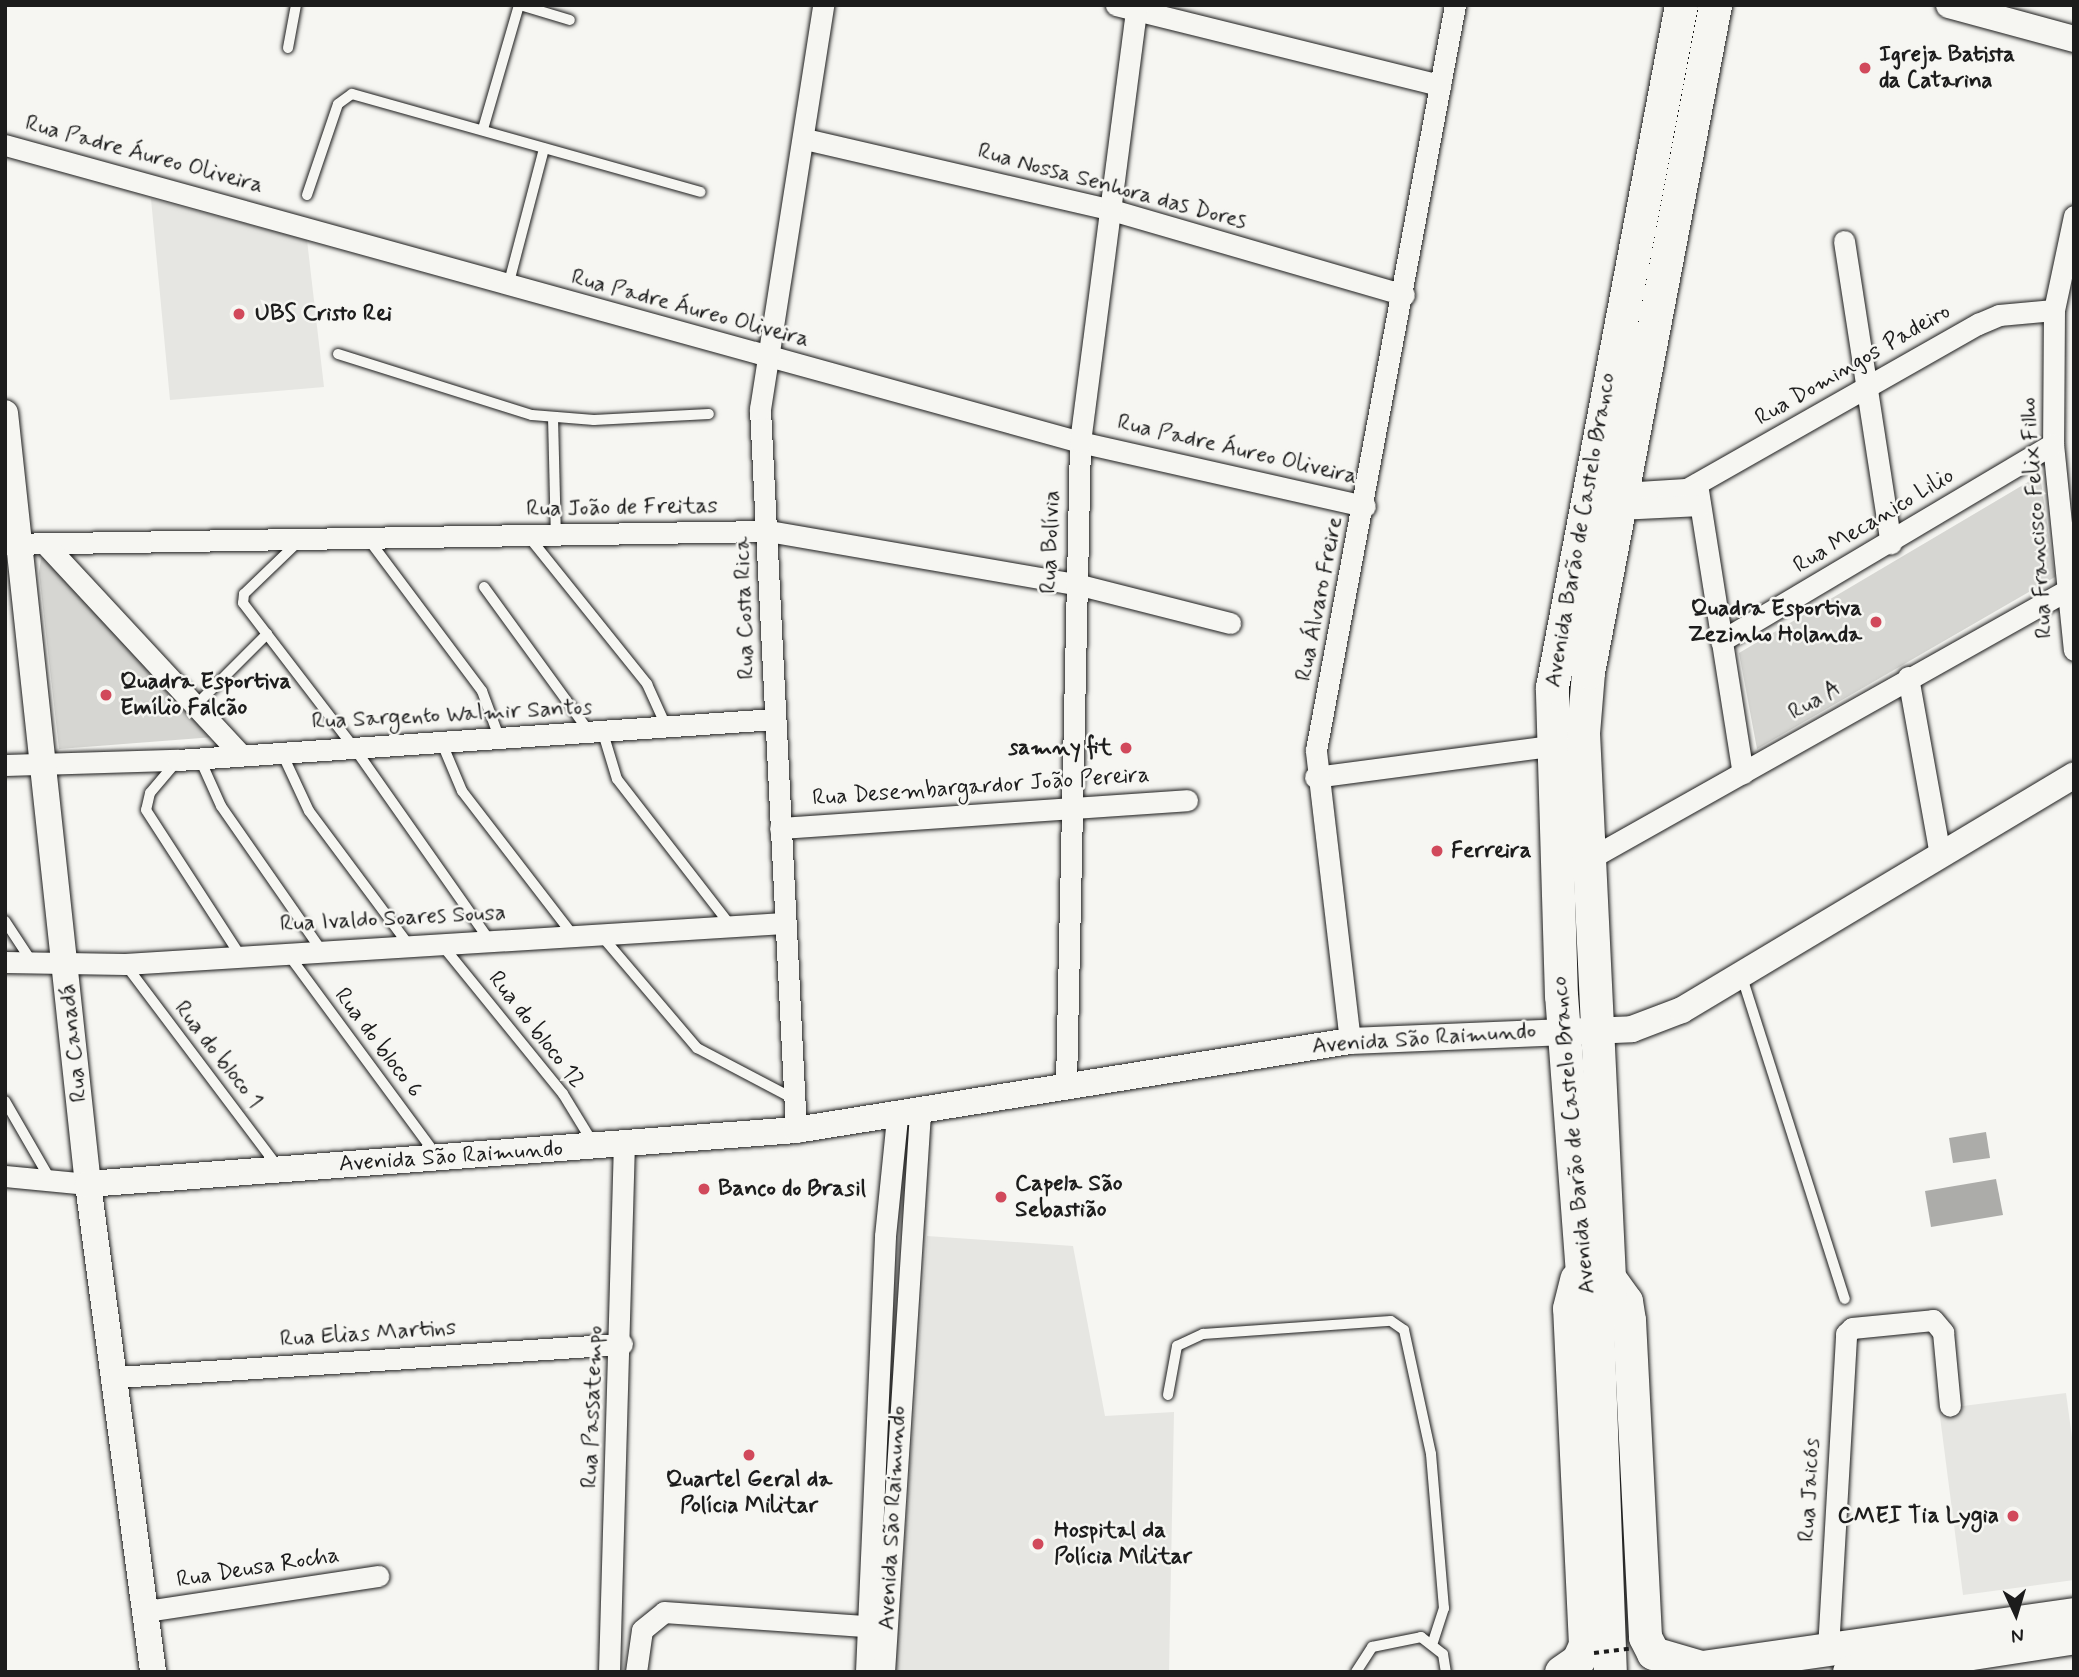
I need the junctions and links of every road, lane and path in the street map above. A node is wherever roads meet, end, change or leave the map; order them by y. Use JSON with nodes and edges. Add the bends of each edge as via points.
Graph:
{"nodes":[{"id":1,"x":296,"y":5,"type":"edge"},
{"id":2,"x":520,"y":5,"type":"edge"},
{"id":3,"x":823,"y":5,"type":"edge"},
{"id":4,"x":1455,"y":5,"type":"edge"},
{"id":5,"x":1681,"y":5,"type":"edge"},
{"id":6,"x":1715,"y":5,"type":"edge"},
{"id":7,"x":1949,"y":5,"type":"edge"},
{"id":8,"x":1130,"y":7,"type":"edge"},
{"id":9,"x":570,"y":20,"type":"dead end"},
{"id":10,"x":2074,"y":38,"type":"edge"},
{"id":11,"x":288,"y":48,"type":"dead end"},
{"id":12,"x":1440,"y":85,"type":"junction"},
{"id":13,"x":483,"y":129,"type":"junction"},
{"id":14,"x":805,"y":139,"type":"junction"},
{"id":15,"x":5,"y":145,"type":"edge"},
{"id":16,"x":544,"y":149,"type":"junction"},
{"id":17,"x":701,"y":191,"type":"dead end"},
{"id":18,"x":307,"y":195,"type":"dead end"},
{"id":19,"x":1112,"y":209,"type":"junction"},
{"id":20,"x":2074,"y":216,"type":"edge"},
{"id":21,"x":1844,"y":241,"type":"dead end"},
{"id":22,"x":508,"y":286,"type":"junction"},
{"id":23,"x":1404,"y":295,"type":"junction"},
{"id":24,"x":2054,"y":310,"type":"junction"},
{"id":25,"x":338,"y":354,"type":"dead end"},
{"id":26,"x":769,"y":357,"type":"junction"},
{"id":27,"x":1867,"y":390,"type":"junction"},
{"id":28,"x":5,"y":413,"type":"edge"},
{"id":29,"x":709,"y":414,"type":"dead end"},
{"id":30,"x":554,"y":417,"type":"junction"},
{"id":31,"x":1080,"y":442,"type":"junction"},
{"id":32,"x":2053,"y":444,"type":"junction"},
{"id":33,"x":1695,"y":493,"type":"junction"},
{"id":34,"x":1620,"y":501,"type":"junction"},
{"id":35,"x":1365,"y":506,"type":"junction"},
{"id":36,"x":768,"y":531,"type":"junction"},
{"id":37,"x":556,"y":536,"type":"junction"},
{"id":38,"x":529,"y":537,"type":"junction"},
{"id":39,"x":369,"y":540,"type":"junction"},
{"id":40,"x":298,"y":542,"type":"junction"},
{"id":41,"x":1891,"y":543,"type":"junction"},
{"id":42,"x":11,"y":545,"type":"edge"},
{"id":43,"x":47,"y":546,"type":"junction"},
{"id":44,"x":1076,"y":584,"type":"junction"},
{"id":45,"x":484,"y":587,"type":"dead end"},
{"id":46,"x":2069,"y":589,"type":"junction"},
{"id":47,"x":1230,"y":623,"type":"dead end"},
{"id":48,"x":267,"y":634,"type":"junction"},
{"id":49,"x":1721,"y":641,"type":"junction"},
{"id":50,"x":2074,"y":650,"type":"edge"},
{"id":51,"x":1908,"y":677,"type":"junction"},
{"id":52,"x":195,"y":706,"type":"junction"},
{"id":53,"x":775,"y":719,"type":"junction"},
{"id":54,"x":667,"y":728,"type":"junction"},
{"id":55,"x":596,"y":733,"type":"junction"},
{"id":56,"x":499,"y":737,"type":"junction"},
{"id":57,"x":441,"y":741,"type":"junction"},
{"id":58,"x":1549,"y":746,"type":"junction"},
{"id":59,"x":355,"y":749,"type":"junction"},
{"id":60,"x":281,"y":751,"type":"junction"},
{"id":61,"x":240,"y":754,"type":"junction"},
{"id":62,"x":189,"y":759,"type":"junction"},
{"id":63,"x":5,"y":765,"type":"edge"},
{"id":64,"x":43,"y":766,"type":"junction"},
{"id":65,"x":1743,"y":773,"type":"junction"},
{"id":66,"x":2074,"y":775,"type":"edge"},
{"id":67,"x":1315,"y":777,"type":"junction"},
{"id":68,"x":1187,"y":800,"type":"dead end"},
{"id":69,"x":1070,"y":804,"type":"junction"},
{"id":70,"x":780,"y":828,"type":"junction"},
{"id":71,"x":1939,"y":850,"type":"junction"},
{"id":72,"x":1589,"y":859,"type":"junction"},
{"id":73,"x":5,"y":921,"type":"edge"},
{"id":74,"x":784,"y":923,"type":"junction"},
{"id":75,"x":731,"y":926,"type":"junction"},
{"id":76,"x":600,"y":934,"type":"junction"},
{"id":77,"x":573,"y":935,"type":"junction"},
{"id":78,"x":489,"y":940,"type":"junction"},
{"id":79,"x":440,"y":943,"type":"junction"},
{"id":80,"x":409,"y":945,"type":"junction"},
{"id":81,"x":321,"y":950,"type":"junction"},
{"id":82,"x":287,"y":952,"type":"junction"},
{"id":83,"x":239,"y":954,"type":"junction"},
{"id":84,"x":5,"y":962,"type":"edge"},
{"id":85,"x":32,"y":963,"type":"junction"},
{"id":86,"x":66,"y":963,"type":"junction"},
{"id":87,"x":125,"y":964,"type":"junction"},
{"id":88,"x":1740,"y":971,"type":"junction"},
{"id":89,"x":1564,"y":1030,"type":"junction"},
{"id":90,"x":1598,"y":1030,"type":"junction"},
{"id":91,"x":1350,"y":1041,"type":"junction"},
{"id":92,"x":1066,"y":1084,"type":"junction"},
{"id":93,"x":794,"y":1099,"type":"junction"},
{"id":94,"x":5,"y":1101,"type":"edge"},
{"id":95,"x":909,"y":1115,"type":"junction"},
{"id":96,"x":796,"y":1130,"type":"junction"},
{"id":97,"x":624,"y":1143,"type":"junction"},
{"id":98,"x":595,"y":1146,"type":"junction"},
{"id":99,"x":438,"y":1157,"type":"junction"},
{"id":100,"x":281,"y":1170,"type":"junction"},
{"id":101,"x":5,"y":1176,"type":"edge"},
{"id":102,"x":50,"y":1179,"type":"junction"},
{"id":103,"x":88,"y":1184,"type":"junction"},
{"id":104,"x":1596,"y":1275,"type":"junction"},
{"id":105,"x":1844,"y":1299,"type":"dead end"},
{"id":106,"x":622,"y":1344,"type":"junction"},
{"id":107,"x":117,"y":1377,"type":"junction"},
{"id":108,"x":1168,"y":1395,"type":"dead end"},
{"id":109,"x":1950,"y":1406,"type":"dead end"},
{"id":110,"x":377,"y":1576,"type":"dead end"},
{"id":111,"x":146,"y":1611,"type":"junction"},
{"id":112,"x":2074,"y":1614,"type":"edge"},
{"id":113,"x":877,"y":1627,"type":"junction"},
{"id":114,"x":2074,"y":1637,"type":"edge"},
{"id":115,"x":1432,"y":1645,"type":"junction"},
{"id":116,"x":1633,"y":1648,"type":"dead end"},
{"id":117,"x":1839,"y":1660,"type":"edge"},
{"id":118,"x":1602,"y":1662,"type":"edge"},
{"id":119,"x":1701,"y":1667,"type":"junction"},
{"id":120,"x":153,"y":1672,"type":"edge"},
{"id":121,"x":608,"y":1672,"type":"edge"},
{"id":122,"x":636,"y":1672,"type":"edge"},
{"id":123,"x":866,"y":1672,"type":"edge"},
{"id":124,"x":884,"y":1672,"type":"edge"},
{"id":125,"x":1356,"y":1672,"type":"edge"},
{"id":126,"x":1446,"y":1672,"type":"edge"},
{"id":127,"x":1561,"y":1672,"type":"edge"},
{"id":128,"x":1666,"y":1672,"type":"edge"}],
"edges":[{"from":1,"to":11,"type":"lane"},
{"from":2,"to":9,"type":"lane"},
{"from":2,"to":13,"type":"lane"},
{"from":3,"to":14,"type":"street","name":"Rua Costa Rica"},
{"from":4,"to":12,"type":"street","name":"Rua Álvaro Freire"},
{"from":5,"to":58,"type":"main road","name":"Avenida Barão de Castelo Branco","via":[[1566,587]]},
{"from":6,"to":34,"type":"main road","name":"Avenida Barão de Castelo Branco"},
{"from":7,"to":10,"type":"street"},
{"from":8,"to":12,"type":"street"},
{"from":8,"to":19,"type":"street","name":"Rua Bolívia"},
{"from":12,"to":23,"type":"street","name":"Rua Álvaro Freire"},
{"from":13,"to":16,"type":"lane"},
{"from":13,"to":18,"type":"lane","via":[[349,94],[324,136]]},
{"from":14,"to":19,"type":"street","name":"Rua Nossa Senhora das Dores"},
{"from":14,"to":26,"type":"street","name":"Rua Costa Rica"},
{"from":15,"to":22,"type":"street","name":"Rua Padre Áureo Oliveira"},
{"from":16,"to":17,"type":"lane"},
{"from":16,"to":22,"type":"lane"},
{"from":19,"to":23,"type":"street","name":"Rua Nossa Senhora das Dores"},
{"from":19,"to":31,"type":"street","name":"Rua Bolívia"},
{"from":20,"to":24,"type":"street","name":"Rua Francisco Felix Filho"},
{"from":21,"to":27,"type":"street"},
{"from":22,"to":26,"type":"street","name":"Rua Padre Áureo Oliveira"},
{"from":23,"to":35,"type":"street","name":"Rua Álvaro Freire"},
{"from":24,"to":27,"type":"street","name":"Rua Domingos Padeiro","via":[[1999,315]]},
{"from":24,"to":32,"type":"street","name":"Rua Francisco Felix Filho"},
{"from":25,"to":30,"type":"lane","via":[[500,407]]},
{"from":26,"to":31,"type":"street","name":"Rua Padre Áureo Oliveira"},
{"from":26,"to":36,"type":"street","name":"Rua Costa Rica","via":[[760,410]]},
{"from":27,"to":33,"type":"street","name":"Rua Domingos Padeiro"},
{"from":27,"to":41,"type":"street"},
{"from":28,"to":42,"type":"street","name":"Rua Canadá"},
{"from":29,"to":30,"type":"lane"},
{"from":30,"to":37,"type":"lane"},
{"from":31,"to":35,"type":"street","name":"Rua Padre Áureo Oliveira"},
{"from":31,"to":44,"type":"street","name":"Rua Bolívia"},
{"from":32,"to":41,"type":"street","name":"Rua Mecanico Lilio"},
{"from":32,"to":46,"type":"street","name":"Rua Francisco Felix Filho"},
{"from":33,"to":34,"type":"street"},
{"from":33,"to":49,"type":"street"},
{"from":34,"to":72,"type":"main road","name":"Avenida Barão de Castelo Branco","via":[[1599,597],[1583,733]]},
{"from":35,"to":67,"type":"street","name":"Rua Álvaro Freire"},
{"from":36,"to":37,"type":"street","name":"Rua João de Freitas"},
{"from":36,"to":44,"type":"street","name":"Rua João de Freitas"},
{"from":36,"to":53,"type":"street","name":"Rua Costa Rica"},
{"from":37,"to":38,"type":"street","name":"Rua João de Freitas"},
{"from":38,"to":39,"type":"street","name":"Rua João de Freitas"},
{"from":38,"to":54,"type":"lane","via":[[648,684]]},
{"from":39,"to":40,"type":"street","name":"Rua João de Freitas"},
{"from":39,"to":56,"type":"lane","via":[[482,691]]},
{"from":40,"to":43,"type":"street","name":"Rua João de Freitas"},
{"from":40,"to":48,"type":"lane","via":[[244,594],[245,607]]},
{"from":41,"to":49,"type":"street","name":"Rua Mecanico Lilio"},
{"from":42,"to":43,"type":"street","name":"Rua João de Freitas"},
{"from":42,"to":64,"type":"street","name":"Rua Canadá"},
{"from":43,"to":52,"type":"street"},
{"from":44,"to":47,"type":"street","name":"Rua João de Freitas"},
{"from":44,"to":69,"type":"street","name":"Rua Bolívia"},
{"from":45,"to":55,"type":"lane"},
{"from":46,"to":50,"type":"street","name":"Rua Francisco Felix Filho"},
{"from":46,"to":51,"type":"street","name":"Rua A"},
{"from":48,"to":52,"type":"lane"},
{"from":48,"to":59,"type":"lane"},
{"from":49,"to":65,"type":"street"},
{"from":51,"to":65,"type":"street","name":"Rua A"},
{"from":51,"to":71,"type":"street"},
{"from":52,"to":61,"type":"street"},
{"from":53,"to":54,"type":"street","name":"Rua Sargento Walmir Santos"},
{"from":53,"to":70,"type":"street","name":"Rua Costa Rica"},
{"from":54,"to":55,"type":"street","name":"Rua Sargento Walmir Santos"},
{"from":55,"to":56,"type":"street","name":"Rua Sargento Walmir Santos"},
{"from":55,"to":75,"type":"lane","via":[[617,779]]},
{"from":56,"to":57,"type":"street","name":"Rua Sargento Walmir Santos"},
{"from":57,"to":59,"type":"street","name":"Rua Sargento Walmir Santos"},
{"from":57,"to":77,"type":"lane","via":[[462,791]]},
{"from":58,"to":67,"type":"street"},
{"from":58,"to":89,"type":"main road","name":"Avenida Barão de Castelo Branco"},
{"from":59,"to":60,"type":"street","name":"Rua Sargento Walmir Santos"},
{"from":59,"to":78,"type":"lane"},
{"from":60,"to":61,"type":"street","name":"Rua Sargento Walmir Santos"},
{"from":60,"to":80,"type":"lane","via":[[309,811]]},
{"from":61,"to":62,"type":"street","name":"Rua Sargento Walmir Santos"},
{"from":62,"to":64,"type":"street","name":"Rua Sargento Walmir Santos"},
{"from":62,"to":81,"type":"lane"},
{"from":62,"to":83,"type":"lane","via":[[150,793],[146,810]]},
{"from":63,"to":64,"type":"street","name":"Rua Sargento Walmir Santos"},
{"from":64,"to":86,"type":"street","name":"Rua Canadá"},
{"from":65,"to":72,"type":"street","name":"Rua A"},
{"from":66,"to":71,"type":"street","name":"Avenida São Raimundo"},
{"from":67,"to":91,"type":"street","name":"Rua Álvaro Freire"},
{"from":68,"to":69,"type":"street","name":"Rua Desembargardor João Pereira"},
{"from":69,"to":70,"type":"street","name":"Rua Desembargardor João Pereira"},
{"from":69,"to":92,"type":"street","name":"Rua Bolívia"},
{"from":70,"to":74,"type":"street","name":"Rua Costa Rica"},
{"from":71,"to":88,"type":"street","name":"Avenida São Raimundo"},
{"from":72,"to":90,"type":"main road","name":"Avenida Barão de Castelo Branco"},
{"from":73,"to":85,"type":"lane"},
{"from":74,"to":75,"type":"street","name":"Rua Ivaldo Soares Sousa"},
{"from":74,"to":93,"type":"street","name":"Rua Costa Rica"},
{"from":75,"to":76,"type":"street","name":"Rua Ivaldo Soares Sousa"},
{"from":76,"to":77,"type":"street","name":"Rua Ivaldo Soares Sousa"},
{"from":76,"to":93,"type":"lane","via":[[697,1048]]},
{"from":77,"to":78,"type":"street","name":"Rua Ivaldo Soares Sousa"},
{"from":78,"to":79,"type":"street","name":"Rua Ivaldo Soares Sousa"},
{"from":79,"to":80,"type":"street","name":"Rua Ivaldo Soares Sousa"},
{"from":79,"to":98,"type":"lane","name":"Rua do bloco 12","via":[[563,1094]]},
{"from":80,"to":81,"type":"street","name":"Rua Ivaldo Soares Sousa"},
{"from":81,"to":82,"type":"street","name":"Rua Ivaldo Soares Sousa"},
{"from":82,"to":83,"type":"street","name":"Rua Ivaldo Soares Sousa"},
{"from":82,"to":99,"type":"lane","name":"Rua do bloco 6"},
{"from":83,"to":87,"type":"street","name":"Rua Ivaldo Soares Sousa"},
{"from":84,"to":85,"type":"street","name":"Rua Ivaldo Soares Sousa"},
{"from":85,"to":86,"type":"street","name":"Rua Ivaldo Soares Sousa"},
{"from":86,"to":87,"type":"street","name":"Rua Ivaldo Soares Sousa"},
{"from":86,"to":103,"type":"street","name":"Rua Canadá"},
{"from":87,"to":100,"type":"lane","name":"Rua do bloco 1"},
{"from":88,"to":90,"type":"street","name":"Avenida São Raimundo","via":[[1663,1022]]},
{"from":88,"to":105,"type":"lane"},
{"from":89,"to":90,"type":"street","name":"Avenida São Raimundo"},
{"from":89,"to":91,"type":"street","name":"Avenida São Raimundo"},
{"from":89,"to":104,"type":"main road","name":"Avenida Barão de Castelo Branco"},
{"from":90,"to":104,"type":"main road","name":"Avenida Barão de Castelo Branco"},
{"from":91,"to":92,"type":"street","name":"Avenida São Raimundo"},
{"from":92,"to":95,"type":"street","name":"Avenida São Raimundo"},
{"from":93,"to":96,"type":"street","name":"Rua Costa Rica"},
{"from":94,"to":102,"type":"lane"},
{"from":95,"to":96,"type":"street","name":"Avenida São Raimundo"},
{"from":95,"to":113,"type":"street","name":"Avenida São Raimundo"},
{"from":96,"to":97,"type":"street","name":"Avenida São Raimundo"},
{"from":97,"to":98,"type":"street","name":"Avenida São Raimundo"},
{"from":97,"to":106,"type":"street","name":"Rua Passatempo"},
{"from":98,"to":99,"type":"street","name":"Avenida São Raimundo"},
{"from":99,"to":100,"type":"street","name":"Avenida São Raimundo"},
{"from":100,"to":103,"type":"street","name":"Avenida São Raimundo"},
{"from":101,"to":102,"type":"street","name":"Avenida São Raimundo"},
{"from":102,"to":103,"type":"street","name":"Avenida São Raimundo"},
{"from":103,"to":107,"type":"street","name":"Rua Canadá"},
{"from":104,"to":118,"type":"main road","name":"Avenida Barão de Castelo Branco","via":[[1610,1299],[1597,1321]]},
{"from":104,"to":119,"type":"main road","via":[[1626,1301],[1629,1320],[1644,1637],[1653,1653]]},
{"from":104,"to":127,"type":"main road","via":[[1573,1282],[1569,1307],[1585,1645],[1578,1660]]},
{"from":106,"to":107,"type":"street","name":"Rua Elias Martins"},
{"from":106,"to":121,"type":"street","name":"Rua Passatempo"},
{"from":107,"to":111,"type":"street","name":"Rua Canadá"},
{"from":108,"to":115,"type":"lane","via":[[1177,1346],[1203,1334],[1391,1321],[1404,1330],[1431,1454],[1444,1608]]},
{"from":109,"to":117,"type":"street","name":"Rua Jaicós","via":[[1940,1325],[1933,1320],[1852,1328],[1846,1334]]},
{"from":110,"to":111,"type":"street","name":"Rua Deusa Rocha"},
{"from":111,"to":120,"type":"street","name":"Rua Canadá"},
{"from":112,"to":117,"type":"main road"},
{"from":113,"to":122,"type":"street","via":[[664,1612],[642,1630]]},
{"from":113,"to":123,"type":"street","name":"Avenida São Raimundo"},
{"from":113,"to":124,"type":"street","name":"Avenida São Raimundo"},
{"from":114,"to":117,"type":"main road"},
{"from":115,"to":125,"type":"lane","via":[[1421,1637],[1372,1647]]},
{"from":115,"to":126,"type":"lane","via":[[1443,1654]]},
{"from":116,"to":118,"type":"path","bridge":true},
{"from":117,"to":119,"type":"main road"},
{"from":119,"to":128,"type":"main road"}]}
